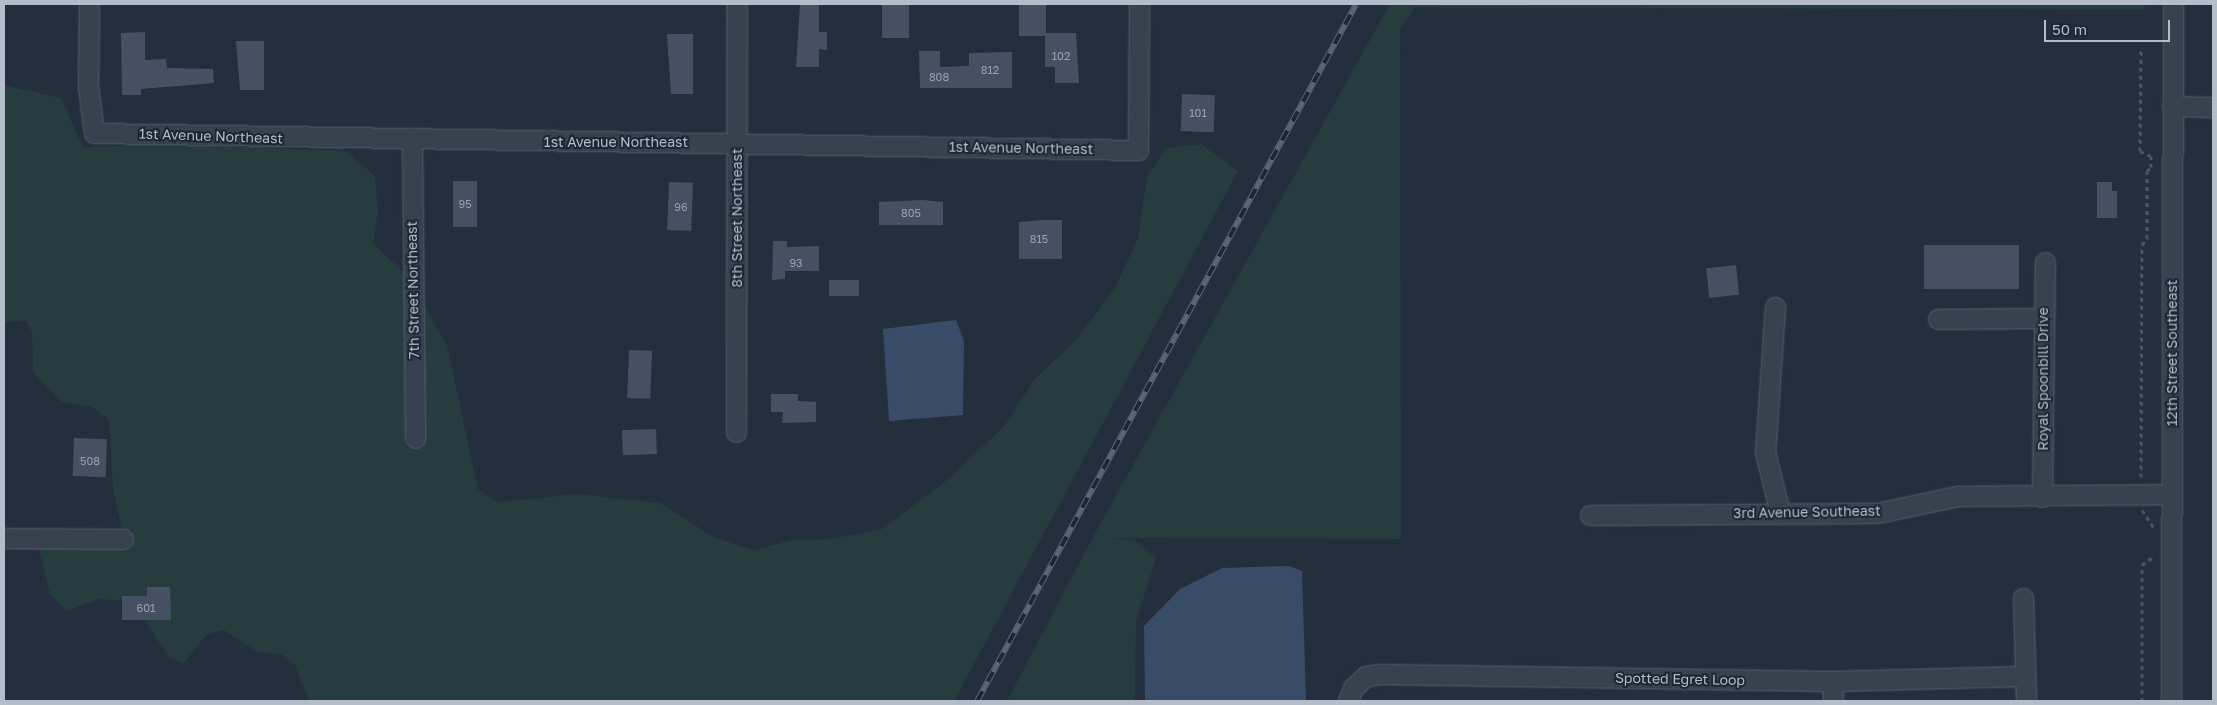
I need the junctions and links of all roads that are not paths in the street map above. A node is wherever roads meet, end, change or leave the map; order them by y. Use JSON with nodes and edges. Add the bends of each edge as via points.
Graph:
{"nodes":[{"id":1,"x":89,"y":4,"type":"edge"},
{"id":2,"x":737,"y":4,"type":"edge"},
{"id":3,"x":1139,"y":4,"type":"edge"},
{"id":4,"x":2172,"y":4,"type":"edge"},
{"id":5,"x":2172,"y":106,"type":"junction"},
{"id":6,"x":2213,"y":107,"type":"edge"},
{"id":7,"x":412,"y":141,"type":"junction"},
{"id":8,"x":737,"y":142,"type":"junction"},
{"id":9,"x":2045,"y":262,"type":"dead end"},
{"id":10,"x":1774,"y":307,"type":"dead end"},
{"id":11,"x":2043,"y":318,"type":"junction"},
{"id":12,"x":1938,"y":319,"type":"dead end"},
{"id":13,"x":736,"y":432,"type":"dead end"},
{"id":14,"x":414,"y":438,"type":"dead end"},
{"id":15,"x":2172,"y":494,"type":"junction"},
{"id":16,"x":2042,"y":497,"type":"junction"},
{"id":17,"x":1780,"y":513,"type":"junction"},
{"id":18,"x":1590,"y":515,"type":"dead end"},
{"id":19,"x":4,"y":538,"type":"edge"},
{"id":20,"x":123,"y":539,"type":"dead end"},
{"id":21,"x":2023,"y":598,"type":"dead end"},
{"id":22,"x":2025,"y":676,"type":"junction"},
{"id":23,"x":1832,"y":681,"type":"junction"},
{"id":24,"x":1348,"y":701,"type":"edge"},
{"id":25,"x":1832,"y":701,"type":"edge"},
{"id":26,"x":2026,"y":701,"type":"edge"},
{"id":27,"x":2171,"y":701,"type":"edge"}],
"edges":[{"from":1,"to":7,"type":"street","name":"1st Avenue Northeast","via":[[88,86],[94,132]]},
{"from":2,"to":8,"type":"street","name":"8th Street Northeast"},
{"from":3,"to":8,"type":"street","name":"1st Avenue Northeast","via":[[1138,150]]},
{"from":4,"to":5,"type":"street","name":"12th Street Southeast"},
{"from":5,"to":6,"type":"street"},
{"from":5,"to":15,"type":"street","name":"12th Street Southeast"},
{"from":7,"to":8,"type":"street","name":"1st Avenue Northeast"},
{"from":7,"to":14,"type":"street","name":"7th Street Northeast"},
{"from":8,"to":13,"type":"street","name":"8th Street Northeast"},
{"from":9,"to":11,"type":"street","name":"Royal Spoonbill Drive"},
{"from":10,"to":17,"type":"street","via":[[1765,452]]},
{"from":11,"to":12,"type":"street"},
{"from":11,"to":16,"type":"street","name":"Royal Spoonbill Drive"},
{"from":15,"to":16,"type":"street","name":"3rd Avenue Southeast"},
{"from":15,"to":27,"type":"street","name":"12th Street Southeast"},
{"from":16,"to":17,"type":"street","name":"3rd Avenue Southeast","via":[[1958,496],[1877,513]]},
{"from":17,"to":18,"type":"street","name":"3rd Avenue Southeast"},
{"from":19,"to":20,"type":"street"},
{"from":21,"to":22,"type":"street"},
{"from":22,"to":23,"type":"street","name":"Spotted Egret Loop"},
{"from":22,"to":26,"type":"street"},
{"from":23,"to":24,"type":"street","name":"Spotted Egret Loop","via":[[1380,674],[1366,676],[1353,688]]},
{"from":23,"to":25,"type":"street"}]}
